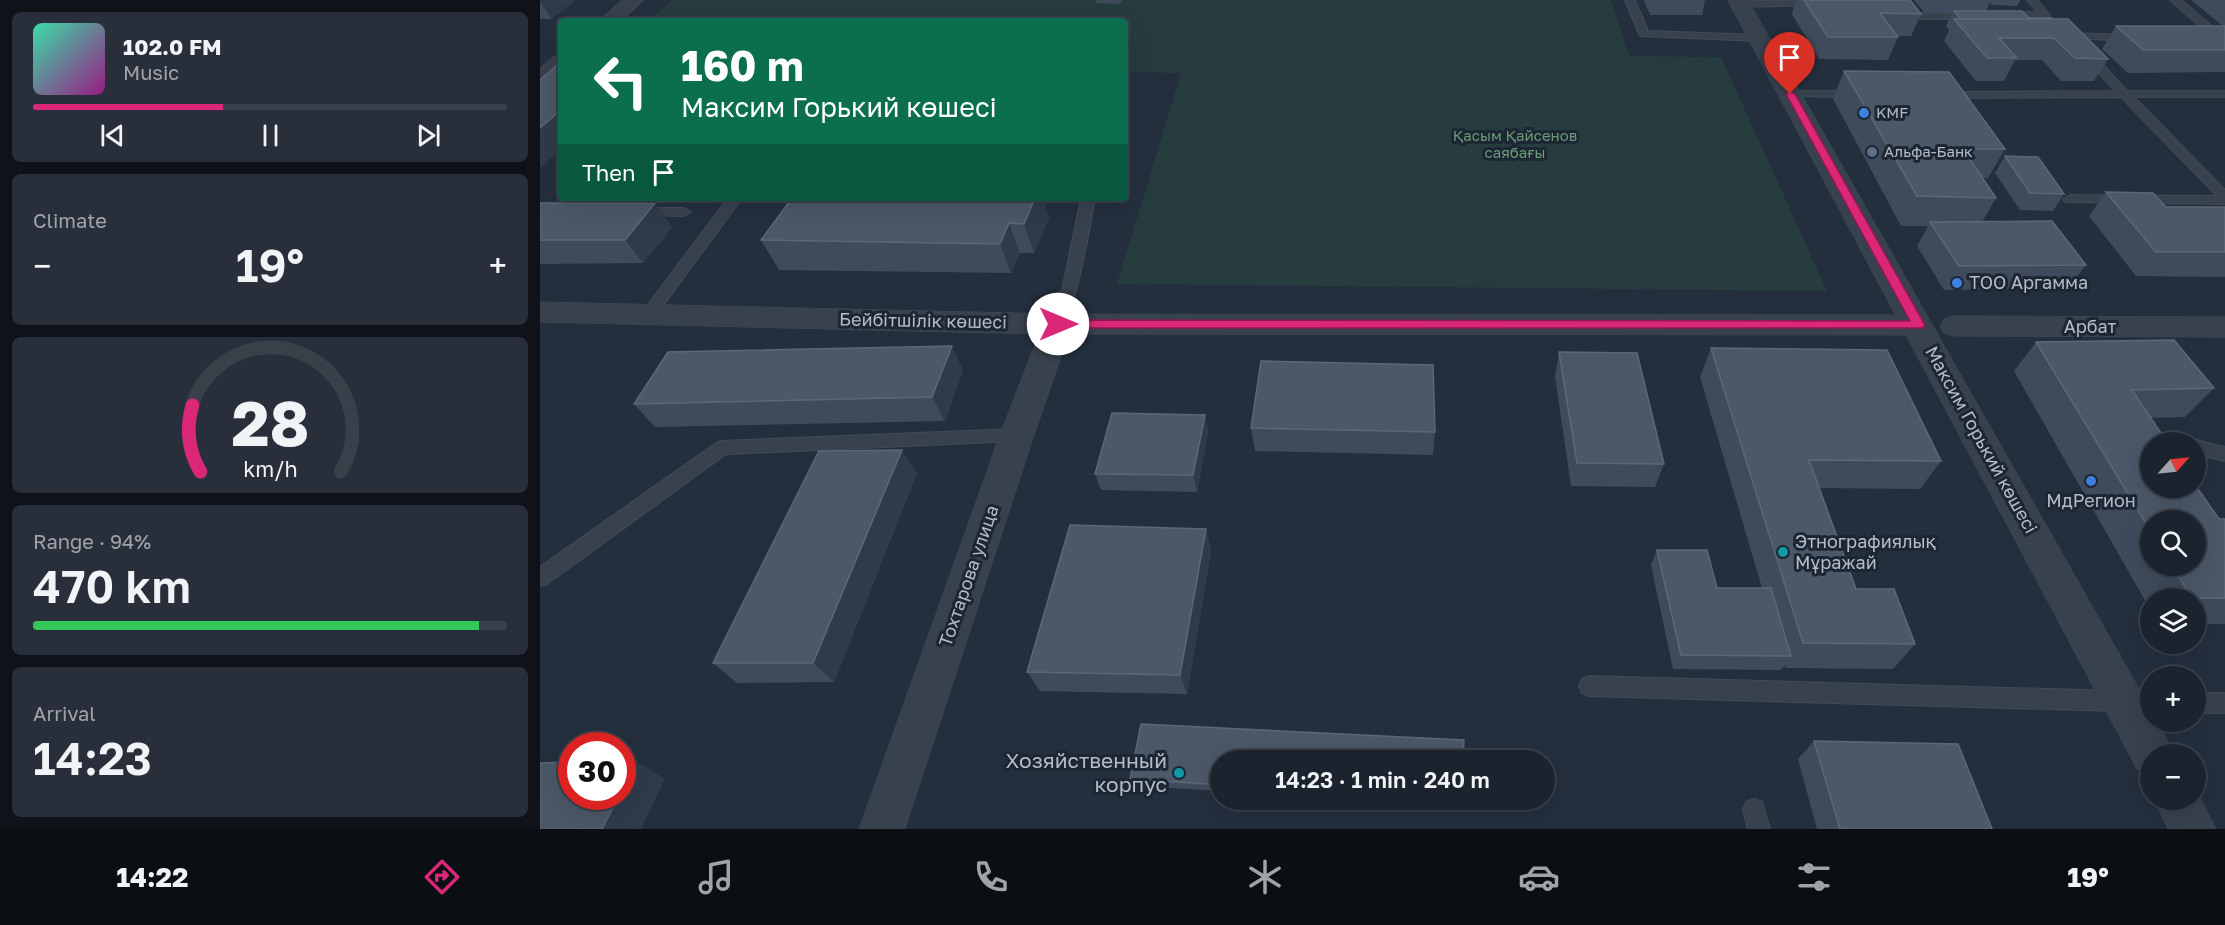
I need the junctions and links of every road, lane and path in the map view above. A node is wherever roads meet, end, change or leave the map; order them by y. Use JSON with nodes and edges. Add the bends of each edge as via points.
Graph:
{"nodes":[{"id":1,"x":634,"y":0,"type":"edge"},
{"id":2,"x":1630,"y":0,"type":"edge"},
{"id":3,"x":2032,"y":0,"type":"edge"},
{"id":4,"x":2175,"y":0,"type":"edge"},
{"id":5,"x":1739,"y":2,"type":"edge"},
{"id":6,"x":1833,"y":2,"type":"edge"},
{"id":7,"x":1896,"y":3,"type":"edge"},
{"id":8,"x":1986,"y":16,"type":"edge"},
{"id":9,"x":1998,"y":16,"type":"edge"},
{"id":10,"x":613,"y":18,"type":"edge"},
{"id":11,"x":1760,"y":38,"type":"junction"},
{"id":12,"x":2140,"y":38,"type":"edge"},
{"id":13,"x":2199,"y":40,"type":"edge"},
{"id":14,"x":558,"y":64,"type":"edge"},
{"id":15,"x":540,"y":79,"type":"edge"},
{"id":16,"x":1790,"y":94,"type":"junction"},
{"id":17,"x":1870,"y":94,"type":"edge"},
{"id":18,"x":2124,"y":94,"type":"junction"},
{"id":19,"x":2225,"y":94,"type":"edge"},
{"id":20,"x":1927,"y":95,"type":"edge"},
{"id":21,"x":2225,"y":198,"type":"edge"},
{"id":22,"x":2070,"y":199,"type":"dead end"},
{"id":23,"x":733,"y":201,"type":"edge"},
{"id":24,"x":1087,"y":201,"type":"edge"},
{"id":25,"x":629,"y":212,"type":"edge"},
{"id":26,"x":684,"y":212,"type":"dead end"},
{"id":27,"x":540,"y":312,"type":"edge"},
{"id":28,"x":649,"y":314,"type":"junction"},
{"id":29,"x":1058,"y":324,"type":"junction"},
{"id":30,"x":1918,"y":325,"type":"junction"},
{"id":31,"x":1955,"y":326,"type":"dead end"},
{"id":32,"x":2225,"y":327,"type":"edge"},
{"id":33,"x":1017,"y":435,"type":"junction"},
{"id":34,"x":2206,"y":449,"type":"edge"},
{"id":35,"x":2225,"y":454,"type":"edge"},
{"id":36,"x":540,"y":578,"type":"edge"},
{"id":37,"x":1589,"y":686,"type":"dead end"},
{"id":38,"x":2137,"y":702,"type":"edge"},
{"id":39,"x":2206,"y":703,"type":"edge"},
{"id":40,"x":2225,"y":703,"type":"edge"},
{"id":41,"x":2149,"y":744,"type":"edge"},
{"id":42,"x":2183,"y":810,"type":"edge"},
{"id":43,"x":882,"y":829,"type":"edge"},
{"id":44,"x":2193,"y":829,"type":"edge"}],
"edges":[{"from":1,"to":10,"type":"street"},
{"from":2,"to":11,"type":"lane","via":[[1644,34]]},
{"from":3,"to":9,"type":"lane","via":[[2045,15]]},
{"from":4,"to":13,"type":"lane","via":[[2223,40]]},
{"from":5,"to":6,"type":"lane"},
{"from":5,"to":11,"type":"street","name":"Максим Горький көшесі"},
{"from":7,"to":8,"type":"lane","via":[[1915,16]]},
{"from":11,"to":16,"type":"street","name":"Максим Горький көшесі"},
{"from":12,"to":18,"type":"lane","via":[[2070,36]]},
{"from":14,"to":15,"type":"street"},
{"from":16,"to":17,"type":"lane"},
{"from":16,"to":30,"type":"street","name":"Максим Горький көшесі"},
{"from":18,"to":19,"type":"lane"},
{"from":18,"to":20,"type":"lane"},
{"from":18,"to":21,"type":"lane"},
{"from":21,"to":22,"type":"lane"},
{"from":23,"to":28,"type":"lane"},
{"from":24,"to":29,"type":"lane"},
{"from":25,"to":26,"type":"lane"},
{"from":27,"to":28,"type":"street","name":"Бейбітшілік көшесі"},
{"from":28,"to":29,"type":"street","name":"Бейбітшілік көшесі"},
{"from":29,"to":30,"type":"street","name":"Бейбітшілік көшесі"},
{"from":29,"to":33,"type":"street","name":"Тохтарова улица"},
{"from":30,"to":38,"type":"street","name":"Максим Горький көшесі"},
{"from":31,"to":32,"type":"street","name":"Арбат"},
{"from":33,"to":36,"type":"lane","via":[[722,448]]},
{"from":33,"to":43,"type":"street","name":"Тохтарова улица"},
{"from":34,"to":35,"type":"lane"},
{"from":37,"to":38,"type":"lane"},
{"from":38,"to":41,"type":"street","name":"Максим Горький көшесі"},
{"from":39,"to":40,"type":"lane"},
{"from":42,"to":44,"type":"street"}]}
